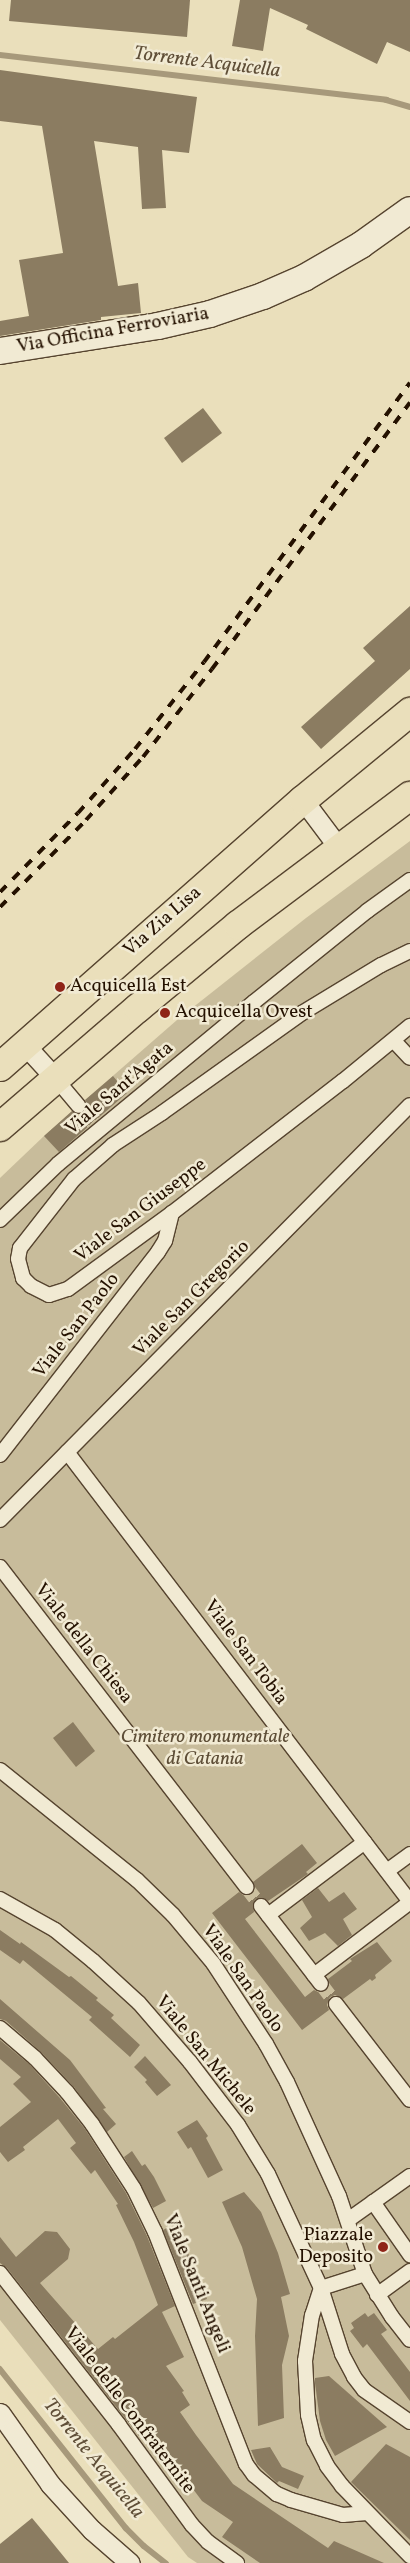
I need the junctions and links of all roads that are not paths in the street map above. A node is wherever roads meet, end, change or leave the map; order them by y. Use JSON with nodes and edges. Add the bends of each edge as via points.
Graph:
{"nodes":[{"id":1,"x":410,"y":210,"type":"edge"},
{"id":2,"x":0,"y":351,"type":"edge"},
{"id":3,"x":410,"y":712,"type":"edge"},
{"id":4,"x":410,"y":796,"type":"edge"},
{"id":5,"x":302,"y":800,"type":"junction"},
{"id":6,"x":339,"y":848,"type":"junction"},
{"id":7,"x":410,"y":880,"type":"edge"},
{"id":8,"x":410,"y":951,"type":"edge"},
{"id":9,"x":410,"y":1026,"type":"edge"},
{"id":10,"x":394,"y":1041,"type":"junction"},
{"id":11,"x":24,"y":1044,"type":"junction"},
{"id":12,"x":410,"y":1058,"type":"edge"},
{"id":13,"x":0,"y":1067,"type":"edge"},
{"id":14,"x":56,"y":1079,"type":"junction"},
{"id":15,"x":410,"y":1105,"type":"edge"},
{"id":16,"x":79,"y":1106,"type":"tunnel mouth"},
{"id":17,"x":96,"y":1126,"type":"junction"},
{"id":18,"x":0,"y":1127,"type":"edge"},
{"id":19,"x":113,"y":1145,"type":"junction"},
{"id":20,"x":172,"y":1213,"type":"junction"},
{"id":21,"x":0,"y":1220,"type":"edge"},
{"id":22,"x":67,"y":1452,"type":"junction"},
{"id":23,"x":0,"y":1455,"type":"edge"},
{"id":24,"x":0,"y":1520,"type":"edge"},
{"id":25,"x":0,"y":1567,"type":"edge"},
{"id":26,"x":0,"y":1770,"type":"edge"},
{"id":27,"x":365,"y":1842,"type":"junction"},
{"id":28,"x":410,"y":1854,"type":"edge"},
{"id":29,"x":387,"y":1871,"type":"junction"},
{"id":30,"x":246,"y":1886,"type":"tunnel mouth"},
{"id":31,"x":0,"y":1899,"type":"edge"},
{"id":32,"x":410,"y":1902,"type":"edge"},
{"id":33,"x":336,"y":2004,"type":"tunnel mouth"},
{"id":34,"x":0,"y":2028,"type":"edge"},
{"id":35,"x":410,"y":2100,"type":"edge"},
{"id":36,"x":410,"y":2176,"type":"edge"},
{"id":37,"x":373,"y":2202,"type":"junction"},
{"id":38,"x":348,"y":2220,"type":"junction"},
{"id":39,"x":410,"y":2255,"type":"edge"},
{"id":40,"x":410,"y":2272,"type":"edge"},
{"id":41,"x":0,"y":2273,"type":"edge"},
{"id":42,"x":366,"y":2274,"type":"junction"},
{"id":43,"x":322,"y":2288,"type":"junction"},
{"id":44,"x":377,"y":2295,"type":"junction"},
{"id":45,"x":410,"y":2340,"type":"edge"},
{"id":46,"x":0,"y":2413,"type":"edge"},
{"id":47,"x":410,"y":2422,"type":"edge"},
{"id":48,"x":367,"y":2513,"type":"junction"},
{"id":49,"x":410,"y":2556,"type":"edge"},
{"id":50,"x":130,"y":2563,"type":"edge"},
{"id":51,"x":237,"y":2563,"type":"edge"}],
"edges":[{"from":1,"to":2,"type":"main road","name":"Via Officina Ferroviaria","via":[[362,245],[304,278],[263,296],[210,314],[158,326]]},
{"from":3,"to":5,"type":"main road","name":"Via Zia Lisa"},
{"from":4,"to":6,"type":"main road"},
{"from":5,"to":6,"type":"street"},
{"from":5,"to":11,"type":"main road","name":"Via Zia Lisa"},
{"from":6,"to":14,"type":"main road","via":[[231,931]]},
{"from":7,"to":17,"type":"street","name":"Viale Sant'Agata"},
{"from":8,"to":19,"type":"street","name":"Viale San Giuseppe","via":[[302,1013]]},
{"from":9,"to":10,"type":"street","name":"Viale San Giuseppe"},
{"from":10,"to":12,"type":"street"},
{"from":10,"to":20,"type":"street","name":"Viale San Giuseppe"},
{"from":11,"to":13,"type":"main road","name":"Via Zia Lisa"},
{"from":11,"to":14,"type":"street"},
{"from":14,"to":16,"type":"street"},
{"from":14,"to":18,"type":"main road"},
{"from":15,"to":22,"type":"street","name":"Viale San Gregorio"},
{"from":17,"to":19,"type":"street"},
{"from":17,"to":21,"type":"street","name":"Viale Sant'Agata"},
{"from":19,"to":20,"type":"street","name":"Viale San Giuseppe","via":[[74,1179],[20,1248],[18,1259],[23,1278],[40,1292],[58,1294]]},
{"from":20,"to":23,"type":"street","name":"Viale San Paolo","via":[[165,1241],[158,1252]]},
{"from":22,"to":24,"type":"street","name":"Viale San Gregorio"},
{"from":22,"to":27,"type":"street","name":"Viale San Tobia"},
{"from":25,"to":30,"type":"street","name":"Viale della Chiesa"},
{"from":26,"to":38,"type":"street","name":"Viale San Paolo","via":[[123,1868],[173,1915],[208,1957],[266,2044],[287,2082]]},
{"from":27,"to":29,"type":"street","name":"Viale San Tobia"},
{"from":27,"to":32,"type":"street","via":[[265,1911],[317,1980]]},
{"from":28,"to":29,"type":"street"},
{"from":29,"to":32,"type":"street","name":"Viale San Tobia"},
{"from":31,"to":43,"type":"street","name":"Viale San Michele","via":[[55,1930],[93,1961],[139,2003],[190,2062],[238,2126],[268,2174]]},
{"from":33,"to":35,"type":"street"},
{"from":34,"to":48,"type":"street","name":"Viale Santi Angeli","via":[[67,2092],[134,2189],[155,2232],[246,2464],[254,2475],[277,2494],[291,2500],[343,2515]]},
{"from":36,"to":37,"type":"street"},
{"from":37,"to":38,"type":"street"},
{"from":37,"to":39,"type":"street"},
{"from":38,"to":42,"type":"street","name":"Viale San Paolo"},
{"from":40,"to":44,"type":"street"},
{"from":41,"to":51,"type":"street","name":"Viale delle Confraternite","via":[[119,2425],[192,2525],[208,2542]]},
{"from":42,"to":43,"type":"street"},
{"from":42,"to":44,"type":"street","name":"Viale San Paolo"},
{"from":43,"to":47,"type":"street","name":"Viale San Michele","via":[[342,2354],[354,2376],[364,2390]]},
{"from":43,"to":48,"type":"street","via":[[312,2315],[305,2361],[308,2415],[314,2440],[327,2466]]},
{"from":44,"to":45,"type":"street","name":"Viale San Paolo"},
{"from":46,"to":50,"type":"street","via":[[50,2484],[92,2530]]},
{"from":48,"to":49,"type":"street"}]}
